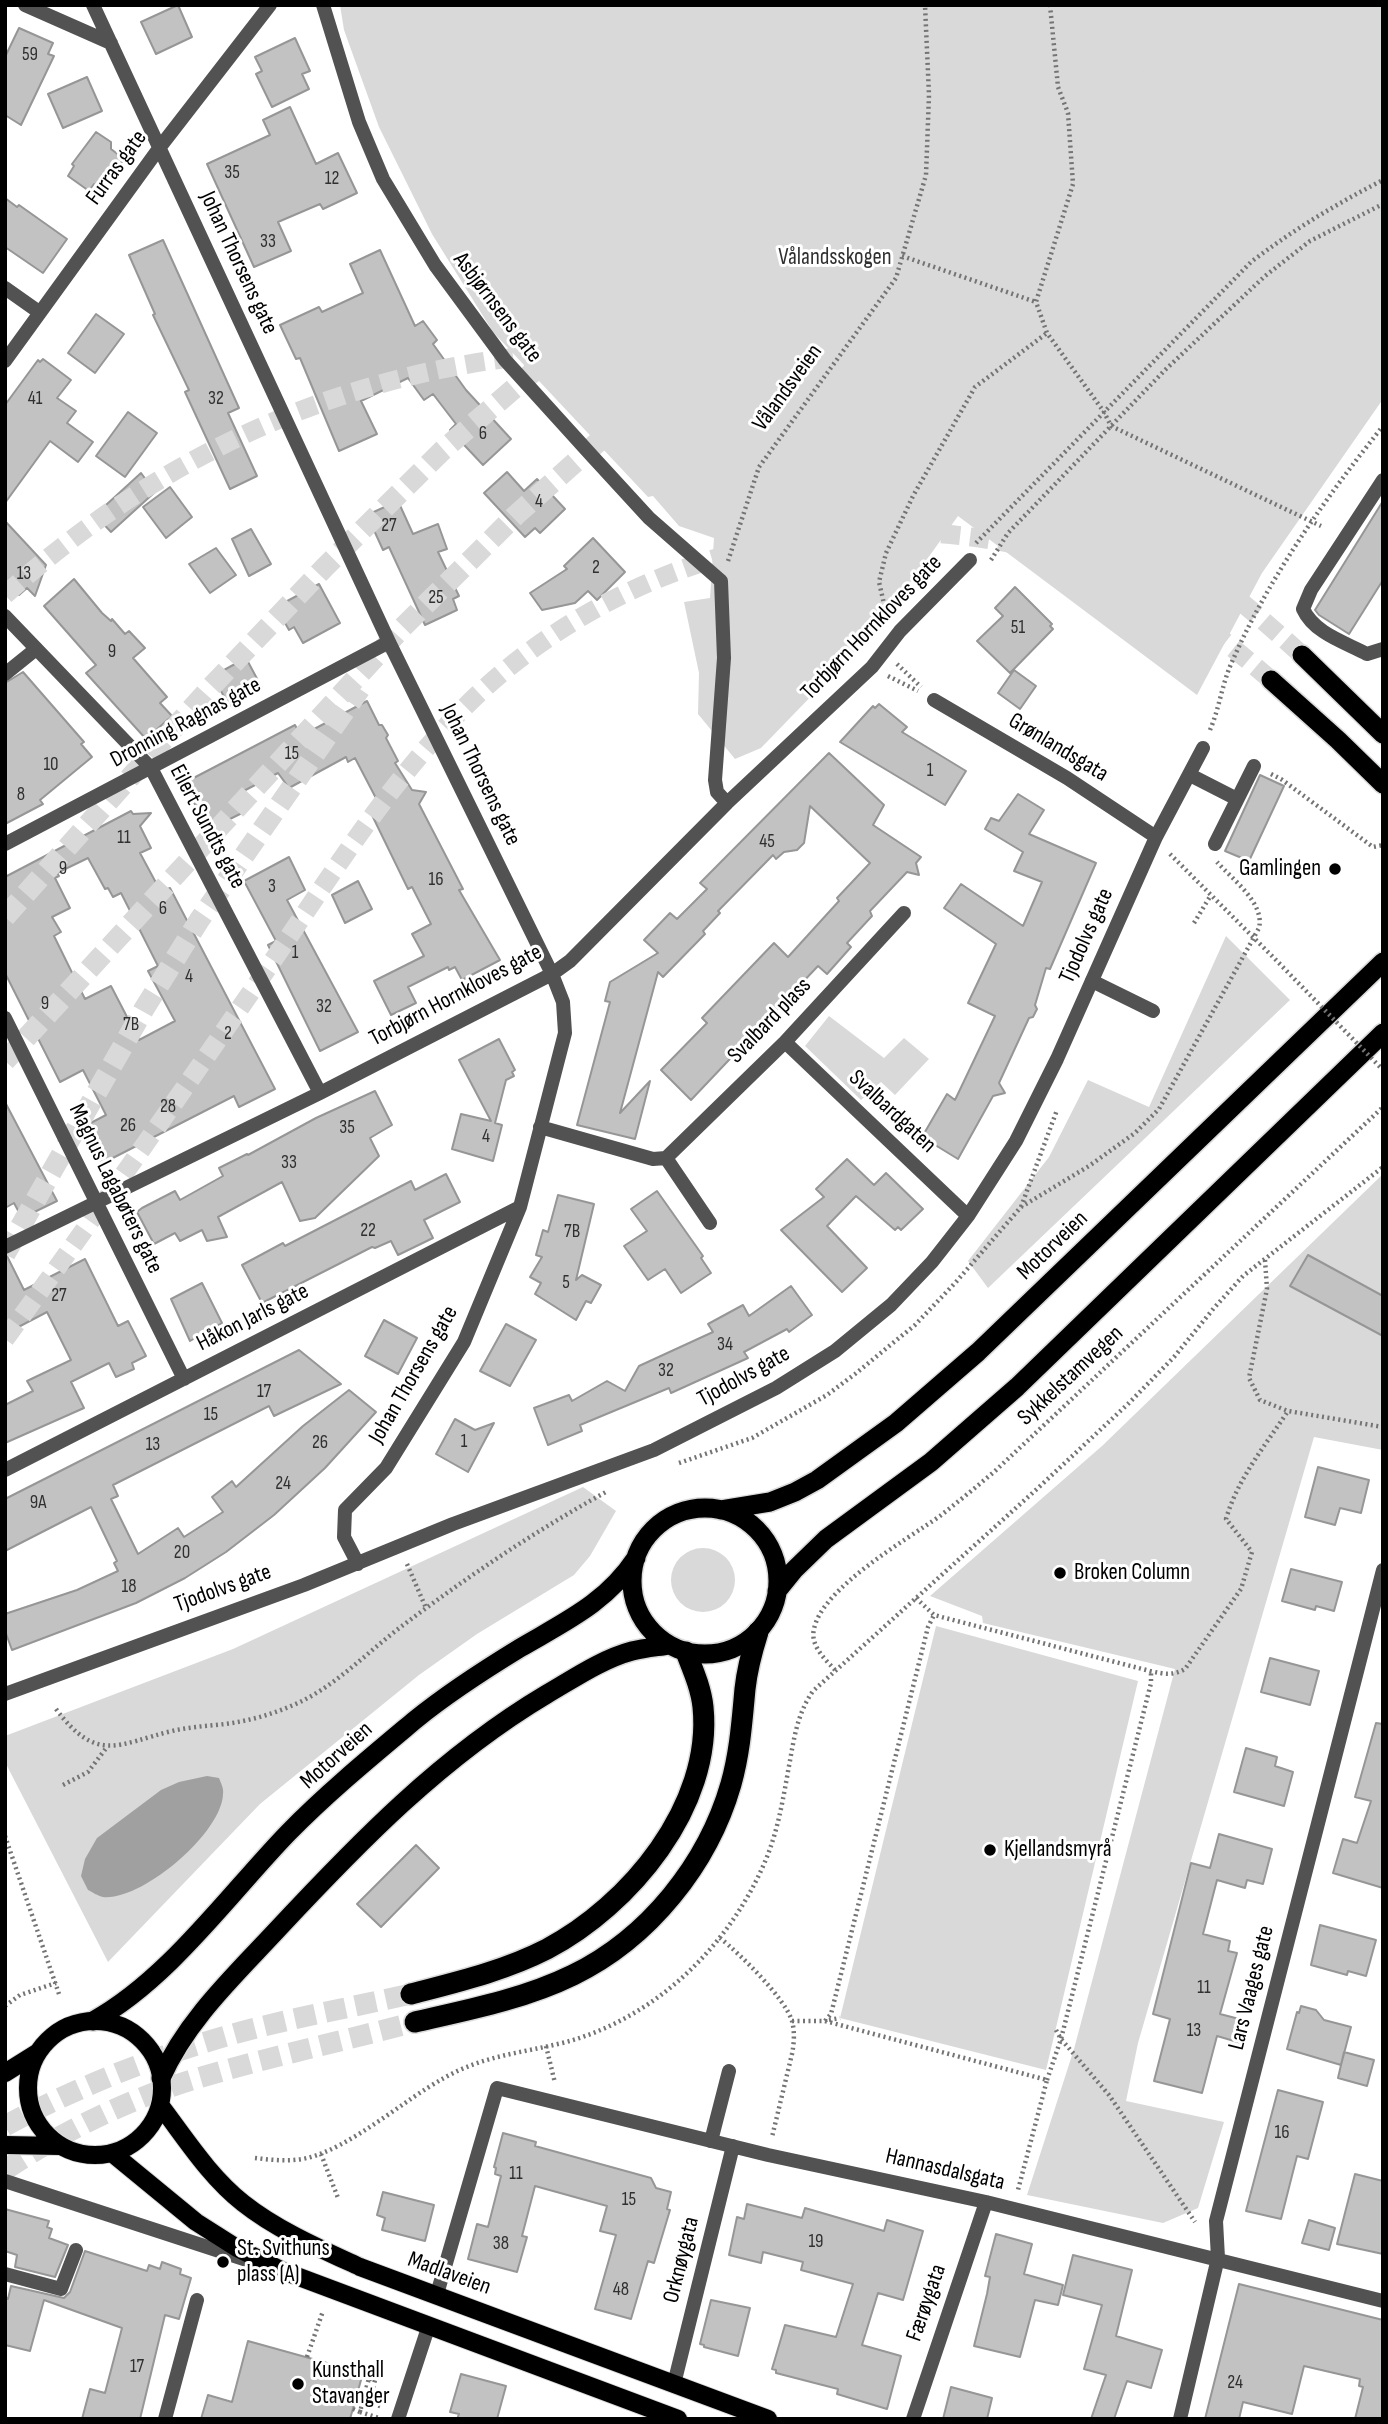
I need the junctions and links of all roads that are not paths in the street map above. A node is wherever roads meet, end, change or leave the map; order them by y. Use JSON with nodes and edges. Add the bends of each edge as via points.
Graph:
{"nodes":[{"id":1,"x":25,"y":5,"type":"edge"},
{"id":2,"x":93,"y":5,"type":"edge"},
{"id":3,"x":270,"y":5,"type":"edge"},
{"id":4,"x":323,"y":5,"type":"edge"},
{"id":5,"x":111,"y":43,"type":"junction"},
{"id":6,"x":160,"y":147,"type":"junction"},
{"id":7,"x":5,"y":288,"type":"edge"},
{"id":8,"x":40,"y":312,"type":"junction"},
{"id":9,"x":5,"y":361,"type":"edge"},
{"id":10,"x":1383,"y":480,"type":"edge"},
{"id":11,"x":970,"y":560,"type":"road end"},
{"id":12,"x":5,"y":616,"type":"edge"},
{"id":13,"x":389,"y":642,"type":"junction"},
{"id":14,"x":37,"y":649,"type":"junction"},
{"id":15,"x":1383,"y":649,"type":"edge"},
{"id":16,"x":1302,"y":655,"type":"tunnel mouth"},
{"id":17,"x":5,"y":674,"type":"edge"},
{"id":18,"x":1271,"y":680,"type":"tunnel mouth"},
{"id":19,"x":934,"y":700,"type":"road end"},
{"id":20,"x":1383,"y":734,"type":"edge"},
{"id":21,"x":1203,"y":748,"type":"road end"},
{"id":22,"x":1254,"y":766,"type":"road end"},
{"id":23,"x":151,"y":768,"type":"junction"},
{"id":24,"x":1190,"y":775,"type":"junction"},
{"id":25,"x":1383,"y":785,"type":"edge"},
{"id":26,"x":1237,"y":799,"type":"junction"},
{"id":27,"x":727,"y":803,"type":"junction"},
{"id":28,"x":1156,"y":837,"type":"junction"},
{"id":29,"x":5,"y":844,"type":"edge"},
{"id":30,"x":1215,"y":844,"type":"dead end"},
{"id":31,"x":904,"y":913,"type":"dead end"},
{"id":32,"x":1383,"y":962,"type":"edge"},
{"id":33,"x":552,"y":974,"type":"junction"},
{"id":34,"x":1092,"y":981,"type":"junction"},
{"id":35,"x":1153,"y":1011,"type":"dead end"},
{"id":36,"x":5,"y":1018,"type":"edge"},
{"id":37,"x":1383,"y":1033,"type":"edge"},
{"id":38,"x":785,"y":1042,"type":"junction"},
{"id":39,"x":320,"y":1093,"type":"junction"},
{"id":40,"x":540,"y":1127,"type":"junction"},
{"id":41,"x":666,"y":1158,"type":"junction"},
{"id":42,"x":95,"y":1202,"type":"junction"},
{"id":43,"x":520,"y":1207,"type":"junction"},
{"id":44,"x":968,"y":1216,"type":"junction"},
{"id":45,"x":710,"y":1223,"type":"dead end"},
{"id":46,"x":5,"y":1247,"type":"edge"},
{"id":47,"x":184,"y":1379,"type":"junction"},
{"id":48,"x":5,"y":1469,"type":"edge"},
{"id":49,"x":721,"y":1510,"type":"junction"},
{"id":50,"x":636,"y":1558,"type":"junction"},
{"id":51,"x":358,"y":1564,"type":"junction"},
{"id":52,"x":1383,"y":1570,"type":"edge"},
{"id":53,"x":777,"y":1591,"type":"junction"},
{"id":54,"x":758,"y":1632,"type":"junction"},
{"id":55,"x":677,"y":1648,"type":"junction"},
{"id":56,"x":5,"y":1694,"type":"edge"},
{"id":57,"x":411,"y":1994,"type":"tunnel mouth"},
{"id":58,"x":93,"y":2021,"type":"junction"},
{"id":59,"x":415,"y":2022,"type":"tunnel mouth"},
{"id":60,"x":37,"y":2053,"type":"junction"},
{"id":61,"x":729,"y":2071,"type":"dead end"},
{"id":62,"x":5,"y":2073,"type":"edge"},
{"id":63,"x":162,"y":2078,"type":"junction"},
{"id":64,"x":160,"y":2105,"type":"junction"},
{"id":65,"x":711,"y":2141,"type":"junction"},
{"id":66,"x":5,"y":2145,"type":"edge"},
{"id":67,"x":60,"y":2146,"type":"junction"},
{"id":68,"x":733,"y":2146,"type":"junction"},
{"id":69,"x":112,"y":2153,"type":"junction"},
{"id":70,"x":5,"y":2181,"type":"edge"},
{"id":71,"x":986,"y":2202,"type":"junction"},
{"id":72,"x":76,"y":2250,"type":"dead end"},
{"id":73,"x":1218,"y":2258,"type":"junction"},
{"id":74,"x":283,"y":2271,"type":"junction"},
{"id":75,"x":5,"y":2274,"type":"edge"},
{"id":76,"x":437,"y":2294,"type":"junction"},
{"id":77,"x":197,"y":2300,"type":"dead end"},
{"id":78,"x":1383,"y":2301,"type":"edge"},
{"id":79,"x":429,"y":2325,"type":"junction"},
{"id":80,"x":674,"y":2384,"type":"junction"},
{"id":81,"x":399,"y":2415,"type":"edge"},
{"id":82,"x":669,"y":2417,"type":"edge"},
{"id":83,"x":165,"y":2419,"type":"edge"},
{"id":84,"x":768,"y":2419,"type":"edge"},
{"id":85,"x":913,"y":2419,"type":"edge"},
{"id":86,"x":1180,"y":2419,"type":"edge"}],
"edges":[{"from":1,"to":5,"type":"street"},
{"from":2,"to":5,"type":"street","name":"Johan Thorsens gate"},
{"from":3,"to":6,"type":"street","name":"Furras gate"},
{"from":4,"to":27,"type":"street","name":"Asbjørnsens gate","via":[[359,122],[383,179],[435,265],[505,360],[649,518],[722,582],[724,659],[715,780],[717,792]]},
{"from":5,"to":6,"type":"street","name":"Johan Thorsens gate"},
{"from":6,"to":8,"type":"street","name":"Furras gate"},
{"from":6,"to":13,"type":"street","name":"Johan Thorsens gate"},
{"from":7,"to":8,"type":"street"},
{"from":8,"to":9,"type":"street","name":"Furras gate"},
{"from":10,"to":15,"type":"street","via":[[1303,609],[1319,629],[1367,654]]},
{"from":11,"to":27,"type":"street","name":"Torbjørn Hornkloves gate","via":[[900,631],[872,667]]},
{"from":12,"to":14,"type":"street","name":"Eilert Sundts gate"},
{"from":13,"to":23,"type":"street","name":"Dronning Ragnas gate"},
{"from":13,"to":33,"type":"street","name":"Johan Thorsens gate"},
{"from":14,"to":17,"type":"street"},
{"from":14,"to":23,"type":"street","name":"Eilert Sundts gate"},
{"from":16,"to":20,"type":"highway"},
{"from":18,"to":25,"type":"highway"},
{"from":19,"to":28,"type":"street","name":"Grønlandsgata"},
{"from":21,"to":24,"type":"street","name":"Tjodolvs gate"},
{"from":22,"to":26,"type":"street"},
{"from":23,"to":29,"type":"street","name":"Dronning Ragnas gate"},
{"from":23,"to":39,"type":"street","name":"Eilert Sundts gate"},
{"from":24,"to":26,"type":"street"},
{"from":24,"to":28,"type":"street","name":"Tjodolvs gate"},
{"from":26,"to":30,"type":"street"},
{"from":27,"to":33,"type":"street","name":"Torbjørn Hornkloves gate"},
{"from":28,"to":34,"type":"street","name":"Tjodolvs gate"},
{"from":31,"to":38,"type":"street","name":"Svalbard plass"},
{"from":32,"to":49,"type":"highway","name":"Motorveien","via":[[978,1352],[896,1423],[795,1492],[771,1502]]},
{"from":33,"to":39,"type":"street","name":"Torbjørn Hornkloves gate"},
{"from":33,"to":40,"type":"street","name":"Johan Thorsens gate","via":[[563,1002],[565,1033]]},
{"from":34,"to":35,"type":"street"},
{"from":34,"to":44,"type":"street","name":"Tjodolvs gate","via":[[1016,1141]]},
{"from":36,"to":42,"type":"street","name":"Magnus Lagabøters gate"},
{"from":37,"to":53,"type":"highway","via":[[990,1412],[826,1539]]},
{"from":38,"to":41,"type":"street","name":"Svalbard plass"},
{"from":38,"to":44,"type":"street","name":"Svalbardgaten"},
{"from":39,"to":42,"type":"street","name":"Torbjørn Hornkloves gate"},
{"from":40,"to":41,"type":"street","via":[[653,1159]]},
{"from":40,"to":43,"type":"street","name":"Johan Thorsens gate"},
{"from":41,"to":45,"type":"street"},
{"from":42,"to":46,"type":"street","name":"Torbjørn Hornkloves gate"},
{"from":42,"to":47,"type":"street","name":"Magnus Lagabøters gate"},
{"from":43,"to":47,"type":"street","name":"Håkon Jarls gate"},
{"from":43,"to":51,"type":"street","name":"Johan Thorsens gate","via":[[464,1342],[386,1468],[345,1510],[344,1537]]},
{"from":44,"to":51,"type":"street","name":"Tjodolvs gate","via":[[891,1305],[835,1351],[776,1388],[654,1450]]},
{"from":47,"to":48,"type":"street","name":"Håkon Jarls gate"},
{"from":49,"to":50,"type":"highway","via":[[686,1511],[670,1518],[655,1528]]},
{"from":49,"to":53,"type":"highway","via":[[738,1516],[765,1540],[778,1573]]},
{"from":50,"to":55,"type":"highway","via":[[635,1600],[647,1626]]},
{"from":50,"to":58,"type":"highway","name":"Motorveien","via":[[597,1601],[416,1719],[290,1831],[158,1973],[118,2007]]},
{"from":51,"to":56,"type":"street","name":"Tjodolvs gate"},
{"from":52,"to":73,"type":"street","name":"Lars Vaages gate","via":[[1216,2221]]},
{"from":53,"to":54,"type":"highway","via":[[774,1606]]},
{"from":54,"to":55,"type":"highway","via":[[724,1652],[705,1654]]},
{"from":54,"to":59,"type":"highway","via":[[727,1796],[704,1849],[671,1897],[623,1944],[572,1975],[469,2010]]},
{"from":55,"to":57,"type":"highway","via":[[696,1679],[704,1728],[683,1807],[650,1864],[603,1912],[546,1949],[470,1979]]},
{"from":55,"to":63,"type":"highway","via":[[631,1651],[566,1683],[493,1730],[406,1798],[221,1991],[181,2040]]},
{"from":58,"to":60,"type":"main road","via":[[67,2027]]},
{"from":58,"to":63,"type":"main road","via":[[120,2026],[143,2041]]},
{"from":60,"to":62,"type":"main road"},
{"from":60,"to":67,"type":"main road","via":[[28,2078],[29,2105],[41,2129]]},
{"from":61,"to":65,"type":"street"},
{"from":63,"to":64,"type":"main road"},
{"from":64,"to":69,"type":"main road","via":[[146,2132]]},
{"from":64,"to":76,"type":"main road","name":"Madlaveien","via":[[200,2159],[243,2203],[266,2219],[340,2258]]},
{"from":65,"to":68,"type":"street","name":"Hannasdalsgata"},
{"from":65,"to":76,"type":"street","name":"Hannasdalsgata","via":[[497,2088]]},
{"from":66,"to":67,"type":"main road"},
{"from":67,"to":69,"type":"main road","via":[[85,2155]]},
{"from":68,"to":71,"type":"street","name":"Hannasdalsgata"},
{"from":68,"to":80,"type":"street","name":"Orknøygata"},
{"from":69,"to":74,"type":"main road","via":[[196,2222]]},
{"from":70,"to":74,"type":"street"},
{"from":71,"to":73,"type":"street","name":"Hannasdalsgata"},
{"from":71,"to":85,"type":"street","name":"Færøygata"},
{"from":72,"to":75,"type":"street","via":[[61,2289]]},
{"from":73,"to":78,"type":"street","name":"Hannasdalsgata"},
{"from":73,"to":86,"type":"street","name":"Lars Vaages gate"},
{"from":74,"to":79,"type":"main road"},
{"from":76,"to":80,"type":"main road","name":"Madlaveien"},
{"from":77,"to":83,"type":"street"},
{"from":79,"to":81,"type":"street"},
{"from":79,"to":82,"type":"main road"},
{"from":80,"to":84,"type":"main road","name":"Madlaveien"}]}
